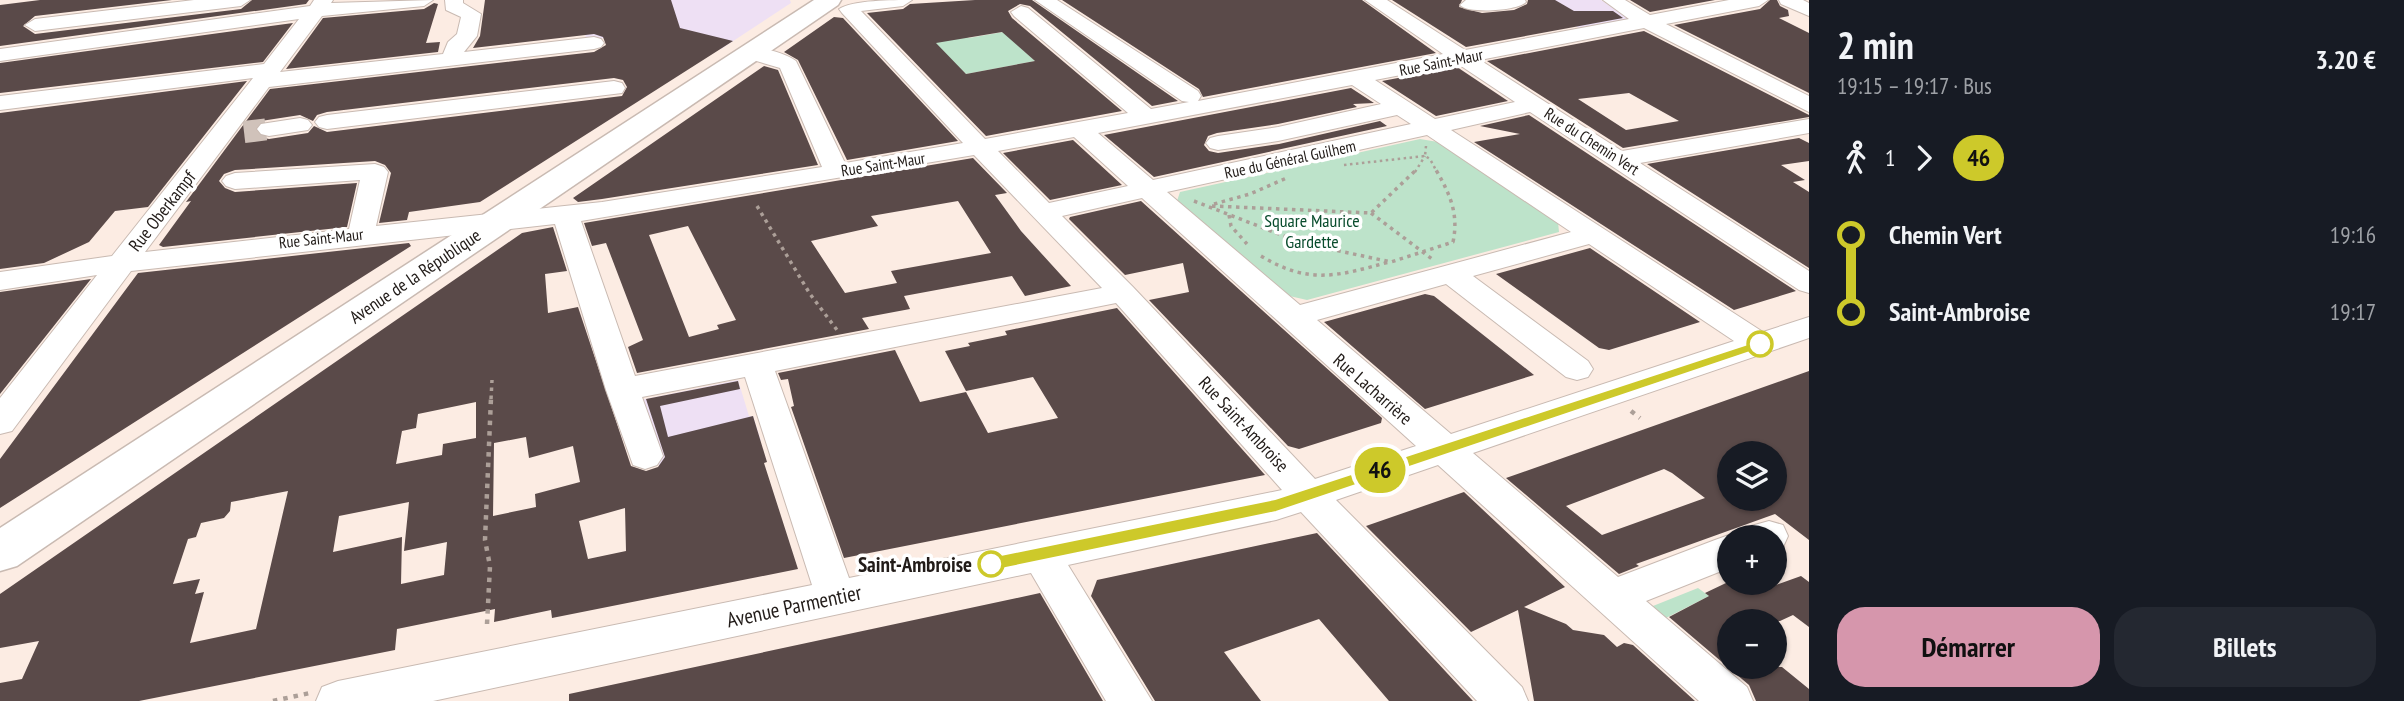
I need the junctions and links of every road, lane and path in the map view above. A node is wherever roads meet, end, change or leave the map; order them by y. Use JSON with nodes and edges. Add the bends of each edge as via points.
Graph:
{"nodes":[{"id":1,"x":241,"y":0,"type":"edge"},
{"id":2,"x":424,"y":0,"type":"edge"},
{"id":3,"x":454,"y":0,"type":"edge"},
{"id":4,"x":903,"y":0,"type":"edge"},
{"id":5,"x":1044,"y":0,"type":"edge"},
{"id":6,"x":1374,"y":0,"type":"edge"},
{"id":7,"x":1612,"y":0,"type":"edge"},
{"id":8,"x":1759,"y":0,"type":"edge"},
{"id":9,"x":1788,"y":0,"type":"edge"},
{"id":10,"x":821,"y":1,"type":"edge"},
{"id":11,"x":1492,"y":2,"type":"edge"},
{"id":12,"x":1517,"y":2,"type":"dead end"},
{"id":13,"x":1469,"y":5,"type":"dead end"},
{"id":14,"x":320,"y":6,"type":"edge"},
{"id":15,"x":1809,"y":9,"type":"edge"},
{"id":16,"x":1021,"y":12,"type":"dead end"},
{"id":17,"x":1648,"y":21,"type":"junction"},
{"id":18,"x":35,"y":25,"type":"dead end"},
{"id":19,"x":593,"y":43,"type":"dead end"},
{"id":20,"x":750,"y":53,"type":"junction"},
{"id":21,"x":0,"y":55,"type":"edge"},
{"id":22,"x":1464,"y":58,"type":"junction"},
{"id":23,"x":452,"y":60,"type":"junction"},
{"id":24,"x":267,"y":75,"type":"junction"},
{"id":25,"x":1358,"y":79,"type":"junction"},
{"id":26,"x":614,"y":88,"type":"dead end"},
{"id":27,"x":1197,"y":102,"type":"junction"},
{"id":28,"x":0,"y":103,"type":"edge"},
{"id":29,"x":1229,"y":103,"type":"junction"},
{"id":30,"x":1536,"y":104,"type":"junction"},
{"id":31,"x":1809,"y":105,"type":"edge"},
{"id":32,"x":1401,"y":107,"type":"junction"},
{"id":33,"x":1147,"y":118,"type":"junction"},
{"id":34,"x":327,"y":122,"type":"dead end"},
{"id":35,"x":300,"y":125,"type":"dead end"},
{"id":36,"x":1809,"y":126,"type":"edge"},
{"id":37,"x":269,"y":128,"type":"tunnel mouth"},
{"id":38,"x":1080,"y":130,"type":"junction"},
{"id":39,"x":1429,"y":134,"type":"junction"},
{"id":40,"x":1270,"y":135,"type":"junction"},
{"id":41,"x":1217,"y":143,"type":"dead end"},
{"id":42,"x":981,"y":148,"type":"junction"},
{"id":43,"x":1425,"y":156,"type":"junction"},
{"id":44,"x":1619,"y":159,"type":"junction"},
{"id":45,"x":1295,"y":166,"type":"junction"},
{"id":46,"x":1337,"y":166,"type":"dead end"},
{"id":47,"x":836,"y":171,"type":"junction"},
{"id":48,"x":235,"y":181,"type":"dead end"},
{"id":49,"x":1149,"y":190,"type":"junction"},
{"id":50,"x":1189,"y":200,"type":"dead end"},
{"id":51,"x":1209,"y":205,"type":"junction"},
{"id":52,"x":757,"y":206,"type":"dead end"},
{"id":53,"x":1043,"y":212,"type":"junction"},
{"id":54,"x":1371,"y":213,"type":"junction"},
{"id":55,"x":565,"y":214,"type":"junction"},
{"id":56,"x":1229,"y":215,"type":"junction"},
{"id":57,"x":498,"y":220,"type":"junction"},
{"id":58,"x":361,"y":234,"type":"junction"},
{"id":59,"x":1593,"y":234,"type":"junction"},
{"id":60,"x":1425,"y":253,"type":"junction"},
{"id":61,"x":124,"y":261,"type":"junction"},
{"id":62,"x":1391,"y":262,"type":"junction"},
{"id":63,"x":1446,"y":269,"type":"junction"},
{"id":64,"x":0,"y":281,"type":"edge"},
{"id":65,"x":1809,"y":284,"type":"edge"},
{"id":66,"x":1123,"y":293,"type":"junction"},
{"id":67,"x":1293,"y":317,"type":"junction"},
{"id":68,"x":1809,"y":327,"type":"edge"},
{"id":69,"x":842,"y":339,"type":"dead end"},
{"id":70,"x":1760,"y":344,"type":"junction"},
{"id":71,"x":757,"y":364,"type":"junction"},
{"id":72,"x":1577,"y":369,"type":"dead end"},
{"id":73,"x":492,"y":380,"type":"dead end"},
{"id":74,"x":627,"y":389,"type":"junction"},
{"id":75,"x":1628,"y":409,"type":"dead end"},
{"id":76,"x":1640,"y":418,"type":"dead end"},
{"id":77,"x":0,"y":422,"type":"edge"},
{"id":78,"x":1441,"y":449,"type":"junction"},
{"id":79,"x":645,"y":457,"type":"dead end"},
{"id":80,"x":1308,"y":495,"type":"junction"},
{"id":81,"x":0,"y":552,"type":"edge"},
{"id":82,"x":1040,"y":554,"type":"junction"},
{"id":83,"x":1717,"y":556,"type":"edge"},
{"id":84,"x":1612,"y":597,"type":"junction"},
{"id":85,"x":836,"y":598,"type":"junction"},
{"id":86,"x":487,"y":624,"type":"dead end"},
{"id":87,"x":362,"y":699,"type":"edge"},
{"id":88,"x":1130,"y":701,"type":"edge"},
{"id":89,"x":1506,"y":701,"type":"edge"},
{"id":90,"x":1731,"y":701,"type":"edge"}],
"edges":[{"from":1,"to":18,"type":"street"},
{"from":2,"to":14,"type":"street"},
{"from":3,"to":23,"type":"street","via":[[453,6],[471,14],[467,36],[455,46]]},
{"from":4,"to":42,"type":"street","name":"Rue Saint-Ambroise","via":[[849,9]]},
{"from":5,"to":27,"type":"street"},
{"from":6,"to":22,"type":"street","name":"Rue du Chemin Vert"},
{"from":7,"to":17,"type":"street"},
{"from":8,"to":17,"type":"street","name":"Rue Saint-Maur"},
{"from":9,"to":15,"type":"street"},
{"from":10,"to":20,"type":"main road","name":"Avenue de la République"},
{"from":11,"to":12,"type":"street"},
{"from":11,"to":13,"type":"street"},
{"from":14,"to":21,"type":"street"},
{"from":14,"to":24,"type":"street","name":"Rue Oberkampf"},
{"from":16,"to":33,"type":"street"},
{"from":17,"to":22,"type":"street","name":"Rue Saint-Maur"},
{"from":17,"to":31,"type":"street"},
{"from":19,"to":23,"type":"street"},
{"from":20,"to":47,"type":"street","via":[[789,65]]},
{"from":20,"to":57,"type":"main road","name":"Avenue de la République"},
{"from":22,"to":25,"type":"street","name":"Rue Saint-Maur"},
{"from":22,"to":30,"type":"street","name":"Rue du Chemin Vert"},
{"from":23,"to":24,"type":"street"},
{"from":24,"to":28,"type":"street"},
{"from":24,"to":61,"type":"street","name":"Rue Oberkampf","via":[[233,133]]},
{"from":25,"to":29,"type":"street","name":"Rue Saint-Maur"},
{"from":25,"to":32,"type":"street"},
{"from":26,"to":34,"type":"street"},
{"from":27,"to":29,"type":"street","name":"Rue Saint-Maur"},
{"from":27,"to":33,"type":"street","name":"Rue Saint-Maur"},
{"from":29,"to":40,"type":"street"},
{"from":30,"to":39,"type":"street","name":"Rue du Général Guilhem"},
{"from":30,"to":44,"type":"street","name":"Rue du Chemin Vert"},
{"from":32,"to":39,"type":"street"},
{"from":32,"to":40,"type":"street"},
{"from":33,"to":38,"type":"street","name":"Rue Saint-Maur"},
{"from":35,"to":37,"type":"street"},
{"from":36,"to":44,"type":"street"},
{"from":38,"to":42,"type":"street","name":"Rue Saint-Maur"},
{"from":38,"to":49,"type":"street","name":"Rue Lacharrière"},
{"from":39,"to":43,"type":"path"},
{"from":39,"to":45,"type":"street","name":"Rue du Général Guilhem"},
{"from":39,"to":59,"type":"street"},
{"from":40,"to":41,"type":"street"},
{"from":40,"to":45,"type":"street"},
{"from":42,"to":47,"type":"street","name":"Rue Saint-Maur"},
{"from":42,"to":53,"type":"street","name":"Rue Saint-Ambroise"},
{"from":43,"to":46,"type":"path"},
{"from":43,"to":54,"type":"path","via":[[1410,179]]},
{"from":43,"to":60,"type":"path","via":[[1451,199],[1458,225],[1453,242]]},
{"from":44,"to":65,"type":"street","name":"Rue du Chemin Vert"},
{"from":45,"to":49,"type":"street","name":"Rue du Général Guilhem"},
{"from":45,"to":51,"type":"path","via":[[1250,194]]},
{"from":47,"to":55,"type":"street","name":"Rue Saint-Maur"},
{"from":48,"to":58,"type":"street","via":[[375,172]]},
{"from":49,"to":53,"type":"street","name":"Rue du Général Guilhem"},
{"from":49,"to":67,"type":"street","name":"Rue Lacharrière"},
{"from":50,"to":51,"type":"path"},
{"from":51,"to":54,"type":"path"},
{"from":51,"to":56,"type":"path"},
{"from":52,"to":69,"type":"path"},
{"from":53,"to":66,"type":"street","name":"Rue Saint-Ambroise"},
{"from":54,"to":60,"type":"path"},
{"from":55,"to":57,"type":"street","name":"Rue Saint-Maur"},
{"from":55,"to":74,"type":"street"},
{"from":56,"to":62,"type":"path","via":[[1302,243]]},
{"from":56,"to":62,"type":"path","via":[[1231,226],[1245,243],[1290,272],[1323,278]]},
{"from":57,"to":58,"type":"street","name":"Rue Saint-Maur"},
{"from":57,"to":81,"type":"main road","name":"Avenue de la République"},
{"from":58,"to":61,"type":"street","name":"Rue Saint-Maur"},
{"from":59,"to":63,"type":"street"},
{"from":59,"to":70,"type":"street"},
{"from":60,"to":62,"type":"path"},
{"from":60,"to":63,"type":"path"},
{"from":61,"to":64,"type":"street","name":"Rue Saint-Maur"},
{"from":61,"to":77,"type":"street","name":"Rue Oberkampf"},
{"from":63,"to":67,"type":"street"},
{"from":63,"to":72,"type":"street"},
{"from":66,"to":71,"type":"street"},
{"from":66,"to":80,"type":"street","name":"Rue Saint-Ambroise"},
{"from":67,"to":78,"type":"street","name":"Rue Lacharrière"},
{"from":68,"to":70,"type":"street","name":"Avenue Parmentier"},
{"from":70,"to":78,"type":"street","name":"Avenue Parmentier"},
{"from":71,"to":74,"type":"street"},
{"from":71,"to":85,"type":"street"},
{"from":73,"to":86,"type":"path","via":[[485,540],[491,566]]},
{"from":74,"to":79,"type":"street"},
{"from":75,"to":76,"type":"path"},
{"from":78,"to":80,"type":"street","name":"Avenue Parmentier"},
{"from":78,"to":84,"type":"street","name":"Rue Lacharrière"},
{"from":80,"to":82,"type":"street","name":"Avenue Parmentier"},
{"from":80,"to":89,"type":"street","name":"Rue Saint-Ambroise"},
{"from":82,"to":85,"type":"street","name":"Avenue Parmentier"},
{"from":82,"to":88,"type":"street"},
{"from":83,"to":84,"type":"street"},
{"from":84,"to":90,"type":"street","name":"Rue Lacharrière"},
{"from":85,"to":87,"type":"street","name":"Avenue Parmentier"}]}
